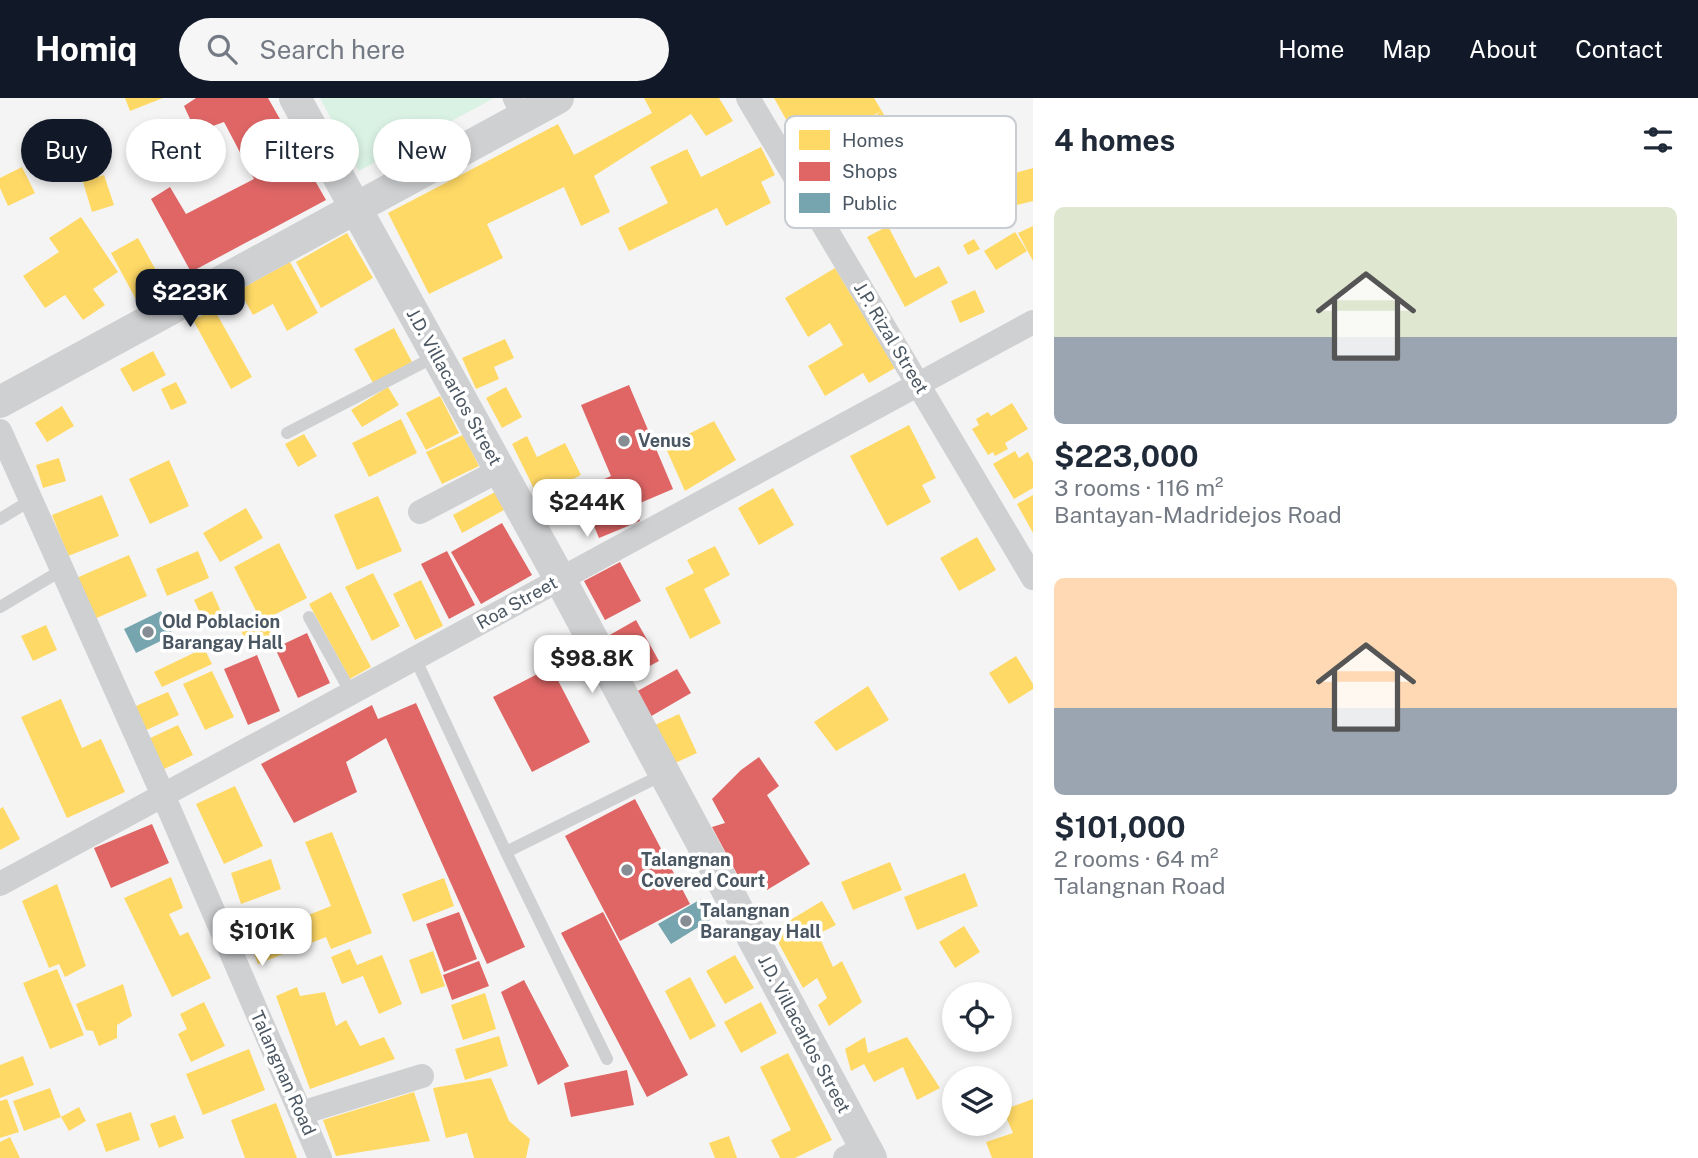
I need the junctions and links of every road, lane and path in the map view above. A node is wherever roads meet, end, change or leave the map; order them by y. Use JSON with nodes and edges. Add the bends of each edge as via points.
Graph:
{"nodes":[{"id":1,"x":295,"y":98,"type":"edge"},
{"id":2,"x":558,"y":98,"type":"edge"},
{"id":3,"x":748,"y":98,"type":"edge"},
{"id":4,"x":517,"y":108,"type":"edge"},
{"id":5,"x":785,"y":160,"type":"edge"},
{"id":6,"x":356,"y":209,"type":"junction"},
{"id":7,"x":826,"y":228,"type":"edge"},
{"id":8,"x":1033,"y":322,"type":"edge"},
{"id":9,"x":437,"y":355,"type":"junction"},
{"id":10,"x":919,"y":384,"type":"junction"},
{"id":11,"x":0,"y":402,"type":"edge"},
{"id":12,"x":0,"y":431,"type":"edge"},
{"id":13,"x":287,"y":433,"type":"dead end"},
{"id":14,"x":500,"y":470,"type":"junction"},
{"id":15,"x":31,"y":500,"type":"junction"},
{"id":16,"x":420,"y":512,"type":"dead end"},
{"id":17,"x":0,"y":519,"type":"edge"},
{"id":18,"x":62,"y":570,"type":"junction"},
{"id":19,"x":1033,"y":578,"type":"edge"},
{"id":20,"x":560,"y":579,"type":"junction"},
{"id":21,"x":0,"y":607,"type":"edge"},
{"id":22,"x":309,"y":617,"type":"dead end"},
{"id":23,"x":415,"y":658,"type":"junction"},
{"id":24,"x":351,"y":693,"type":"junction"},
{"id":25,"x":664,"y":774,"type":"junction"},
{"id":26,"x":163,"y":796,"type":"junction"},
{"id":27,"x":506,"y":852,"type":"junction"},
{"id":28,"x":0,"y":884,"type":"edge"},
{"id":29,"x":607,"y":1059,"type":"dead end"},
{"id":30,"x":422,"y":1076,"type":"dead end"},
{"id":31,"x":301,"y":1113,"type":"junction"},
{"id":32,"x":860,"y":1154,"type":"edge"},
{"id":33,"x":320,"y":1158,"type":"edge"}],
"edges":[{"from":1,"to":6,"type":"street","name":"J.D. Villacarlos Street"},
{"from":2,"to":4,"type":"street"},
{"from":3,"to":5,"type":"street","name":"J.P. Rizal Street"},
{"from":4,"to":6,"type":"street"},
{"from":6,"to":9,"type":"street","name":"J.D. Villacarlos Street"},
{"from":6,"to":11,"type":"street"},
{"from":7,"to":10,"type":"street","name":"J.P. Rizal Street"},
{"from":8,"to":10,"type":"street","name":"Roa Street"},
{"from":9,"to":13,"type":"lane"},
{"from":9,"to":14,"type":"street","name":"J.D. Villacarlos Street"},
{"from":10,"to":19,"type":"street","name":"J.P. Rizal Street"},
{"from":10,"to":20,"type":"street","name":"Roa Street"},
{"from":12,"to":15,"type":"street","name":"Talangnan Road"},
{"from":14,"to":16,"type":"street"},
{"from":14,"to":20,"type":"street","name":"J.D. Villacarlos Street"},
{"from":15,"to":17,"type":"lane"},
{"from":15,"to":18,"type":"street","name":"Talangnan Road"},
{"from":18,"to":21,"type":"lane"},
{"from":18,"to":26,"type":"street","name":"Talangnan Road"},
{"from":20,"to":23,"type":"street","name":"Roa Street"},
{"from":20,"to":25,"type":"street","name":"J.D. Villacarlos Street"},
{"from":22,"to":24,"type":"lane"},
{"from":23,"to":24,"type":"street","name":"Roa Street"},
{"from":23,"to":27,"type":"lane"},
{"from":24,"to":26,"type":"street","name":"Roa Street"},
{"from":25,"to":27,"type":"lane"},
{"from":25,"to":32,"type":"street","name":"J.D. Villacarlos Street"},
{"from":26,"to":28,"type":"street","name":"Roa Street"},
{"from":26,"to":31,"type":"street","name":"Talangnan Road"},
{"from":27,"to":29,"type":"lane"},
{"from":30,"to":31,"type":"street"},
{"from":31,"to":33,"type":"street","name":"Talangnan Road"}]}
